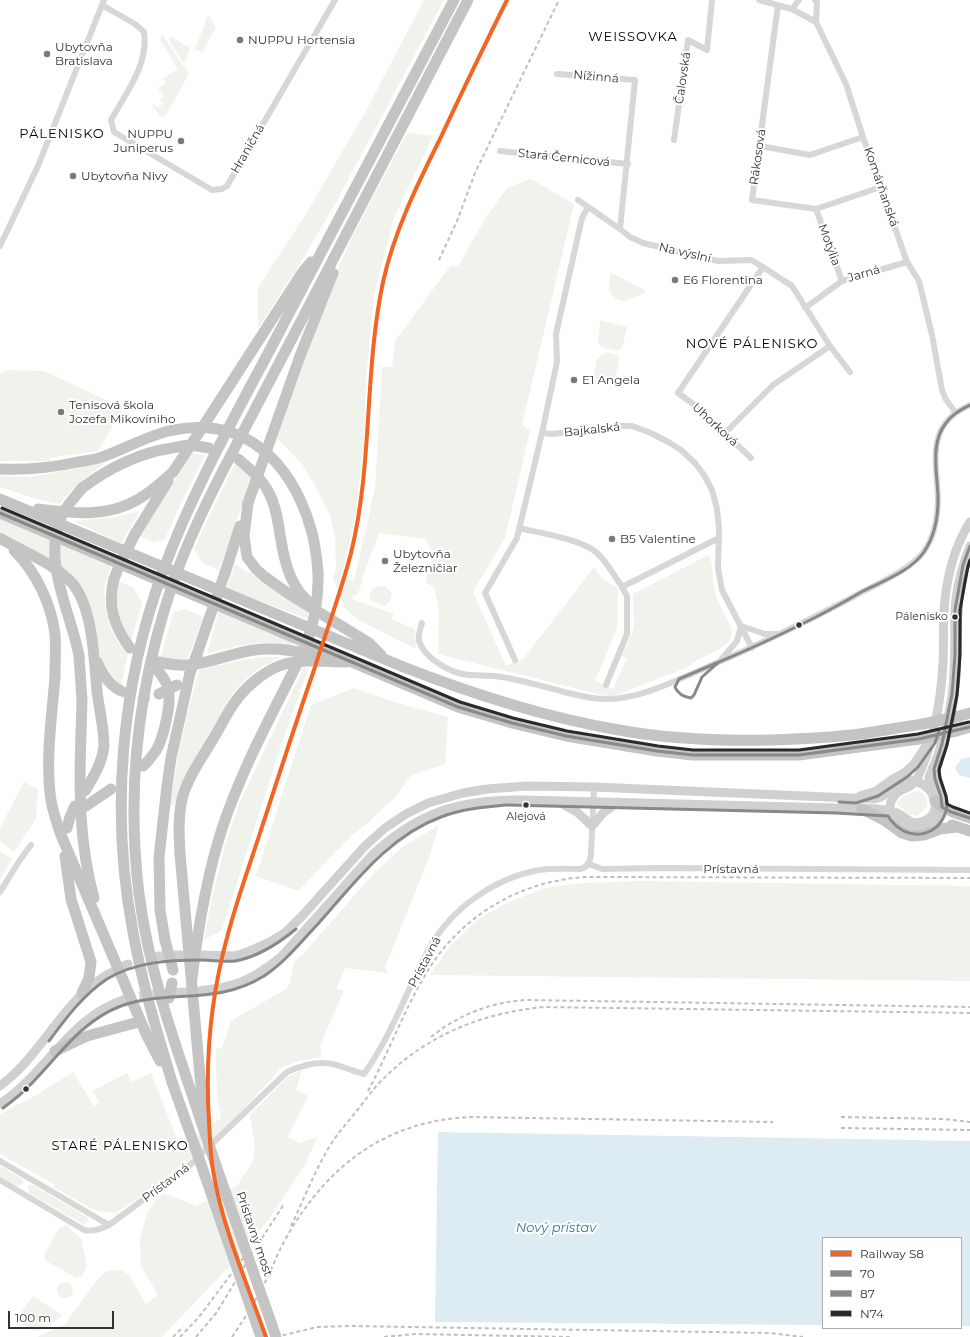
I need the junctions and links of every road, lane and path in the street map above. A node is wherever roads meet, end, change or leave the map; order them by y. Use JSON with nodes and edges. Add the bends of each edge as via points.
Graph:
{"nodes":[{"id":1,"x":335,"y":0,"type":"edge"},
{"id":2,"x":454,"y":0,"type":"edge"},
{"id":3,"x":468,"y":0,"type":"edge"},
{"id":4,"x":712,"y":0,"type":"edge"},
{"id":5,"x":759,"y":0,"type":"edge"},
{"id":6,"x":799,"y":0,"type":"edge"},
{"id":7,"x":815,"y":0,"type":"edge"},
{"id":8,"x":103,"y":2,"type":"edge"},
{"id":9,"x":778,"y":5,"type":"junction"},
{"id":10,"x":792,"y":9,"type":"junction"},
{"id":11,"x":816,"y":22,"type":"junction"},
{"id":12,"x":557,"y":74,"type":"dead end"},
{"id":13,"x":863,"y":137,"type":"junction"},
{"id":14,"x":674,"y":140,"type":"dead end"},
{"id":15,"x":760,"y":146,"type":"junction"},
{"id":16,"x":500,"y":151,"type":"dead end"},
{"id":17,"x":628,"y":164,"type":"junction"},
{"id":18,"x":881,"y":187,"type":"junction"},
{"id":19,"x":578,"y":200,"type":"dead end"},
{"id":20,"x":588,"y":207,"type":"junction"},
{"id":21,"x":816,"y":209,"type":"junction"},
{"id":22,"x":620,"y":229,"type":"junction"},
{"id":23,"x":0,"y":246,"type":"edge"},
{"id":24,"x":324,"y":249,"type":"junction"},
{"id":25,"x":336,"y":255,"type":"junction"},
{"id":26,"x":907,"y":262,"type":"junction"},
{"id":27,"x":763,"y":267,"type":"junction"},
{"id":28,"x":842,"y":281,"type":"junction"},
{"id":29,"x":805,"y":308,"type":"junction"},
{"id":30,"x":830,"y":346,"type":"junction"},
{"id":31,"x":850,"y":372,"type":"dead end"},
{"id":32,"x":970,"y":405,"type":"edge"},
{"id":33,"x":955,"y":412,"type":"junction"},
{"id":34,"x":725,"y":433,"type":"junction"},
{"id":35,"x":542,"y":434,"type":"junction"},
{"id":36,"x":209,"y":448,"type":"dead end"},
{"id":37,"x":751,"y":458,"type":"dead end"},
{"id":38,"x":238,"y":459,"type":"dead end"},
{"id":39,"x":0,"y":469,"type":"edge"},
{"id":40,"x":173,"y":472,"type":"junction"},
{"id":41,"x":0,"y":499,"type":"edge"},
{"id":42,"x":248,"y":503,"type":"junction"},
{"id":43,"x":23,"y":508,"type":"junction"},
{"id":44,"x":0,"y":513,"type":"edge"},
{"id":45,"x":970,"y":522,"type":"edge"},
{"id":46,"x":519,"y":528,"type":"junction"},
{"id":47,"x":719,"y":538,"type":"junction"},
{"id":48,"x":3,"y":540,"type":"edge"},
{"id":49,"x":970,"y":546,"type":"edge"},
{"id":50,"x":622,"y":587,"type":"junction"},
{"id":51,"x":318,"y":612,"type":"junction"},
{"id":52,"x":422,"y":623,"type":"dead end"},
{"id":53,"x":741,"y":626,"type":"junction"},
{"id":54,"x":782,"y":634,"type":"junction"},
{"id":55,"x":130,"y":648,"type":"dead end"},
{"id":56,"x":752,"y":648,"type":"junction"},
{"id":57,"x":94,"y":654,"type":"junction"},
{"id":58,"x":386,"y":660,"type":"junction"},
{"id":59,"x":515,"y":660,"type":"dead end"},
{"id":60,"x":352,"y":662,"type":"junction"},
{"id":61,"x":719,"y":662,"type":"junction"},
{"id":62,"x":190,"y":673,"type":"junction"},
{"id":63,"x":606,"y":685,"type":"dead end"},
{"id":64,"x":121,"y":691,"type":"tunnel mouth"},
{"id":65,"x":155,"y":696,"type":"tunnel mouth"},
{"id":66,"x":965,"y":714,"type":"edge"},
{"id":67,"x":970,"y":727,"type":"edge"},
{"id":68,"x":931,"y":740,"type":"junction"},
{"id":69,"x":144,"y":766,"type":"dead end"},
{"id":70,"x":934,"y":769,"type":"junction"},
{"id":71,"x":916,"y":781,"type":"junction"},
{"id":72,"x":594,"y":787,"type":"junction"},
{"id":73,"x":111,"y":789,"type":"dead end"},
{"id":74,"x":85,"y":791,"type":"dead end"},
{"id":75,"x":855,"y":798,"type":"junction"},
{"id":76,"x":936,"y":800,"type":"junction"},
{"id":77,"x":558,"y":801,"type":"junction"},
{"id":78,"x":593,"y":801,"type":"junction"},
{"id":79,"x":618,"y":802,"type":"junction"},
{"id":80,"x":862,"y":809,"type":"junction"},
{"id":81,"x":891,"y":812,"type":"junction"},
{"id":82,"x":970,"y":818,"type":"edge"},
{"id":83,"x":932,"y":824,"type":"junction"},
{"id":84,"x":592,"y":826,"type":"junction"},
{"id":85,"x":957,"y":827,"type":"junction"},
{"id":86,"x":67,"y":828,"type":"dead end"},
{"id":87,"x":970,"y":831,"type":"edge"},
{"id":88,"x":31,"y":845,"type":"dead end"},
{"id":89,"x":66,"y":856,"type":"dead end"},
{"id":90,"x":589,"y":864,"type":"junction"},
{"id":91,"x":970,"y":870,"type":"edge"},
{"id":92,"x":0,"y":892,"type":"edge"},
{"id":93,"x":106,"y":939,"type":"junction"},
{"id":94,"x":202,"y":956,"type":"dead end"},
{"id":95,"x":114,"y":970,"type":"dead end"},
{"id":96,"x":192,"y":978,"type":"junction"},
{"id":97,"x":169,"y":991,"type":"joint"},
{"id":98,"x":200,"y":991,"type":"dead end"},
{"id":99,"x":185,"y":992,"type":"dead end"},
{"id":100,"x":82,"y":993,"type":"junction"},
{"id":101,"x":126,"y":1000,"type":"tunnel mouth"},
{"id":102,"x":135,"y":1023,"type":"dead end"},
{"id":103,"x":55,"y":1050,"type":"junction"},
{"id":104,"x":172,"y":1082,"type":"junction"},
{"id":105,"x":0,"y":1086,"type":"edge"},
{"id":106,"x":0,"y":1104,"type":"edge"},
{"id":107,"x":207,"y":1139,"type":"junction"},
{"id":108,"x":0,"y":1161,"type":"edge"},
{"id":109,"x":0,"y":1180,"type":"edge"},
{"id":110,"x":109,"y":1225,"type":"junction"},
{"id":111,"x":261,"y":1337,"type":"edge"},
{"id":112,"x":276,"y":1337,"type":"edge"}],
"edges":[{"from":1,"to":8,"type":"street","name":"Hraničná","via":[[227,186],[212,190],[114,132],[111,120],[138,72],[146,41],[144,32]]},
{"from":2,"to":24,"type":"highway"},
{"from":3,"to":25,"type":"highway"},
{"from":4,"to":14,"type":"street","name":"Čalovská","via":[[707,50],[688,40]]},
{"from":5,"to":9,"type":"street"},
{"from":6,"to":10,"type":"street"},
{"from":7,"to":11,"type":"street"},
{"from":8,"to":23,"type":"street","via":[[38,166]]},
{"from":9,"to":10,"type":"street"},
{"from":9,"to":15,"type":"street","name":"Rákosová"},
{"from":10,"to":11,"type":"street"},
{"from":11,"to":13,"type":"street","name":"Komárňanská","via":[[846,84]]},
{"from":12,"to":17,"type":"street","name":"Nížinná","via":[[635,80]]},
{"from":13,"to":15,"type":"street","via":[[810,154]]},
{"from":13,"to":18,"type":"street","name":"Komárňanská"},
{"from":15,"to":21,"type":"street","name":"Rákosová","via":[[752,200]]},
{"from":16,"to":17,"type":"street","name":"Stará Černicová"},
{"from":17,"to":22,"type":"street"},
{"from":18,"to":21,"type":"street","name":"Rákosová"},
{"from":18,"to":26,"type":"street","name":"Komárňanská"},
{"from":19,"to":20,"type":"street","name":"Na výslní"},
{"from":20,"to":22,"type":"street","name":"Na výslní"},
{"from":20,"to":35,"type":"street","via":[[582,218],[556,334],[557,362]]},
{"from":21,"to":28,"type":"street","name":"Motýlia"},
{"from":22,"to":27,"type":"street","name":"Na výslní","via":[[643,243],[718,261],[751,260]]},
{"from":24,"to":40,"type":"highway","bridge":true,"via":[[302,273]]},
{"from":24,"to":104,"type":"highway","bridge":true,"via":[[186,515],[152,603],[128,708],[121,803],[126,889],[141,973]]},
{"from":25,"to":42,"type":"highway","bridge":true,"via":[[332,276],[300,356]]},
{"from":25,"to":107,"type":"highway","bridge":true,"via":[[212,491],[188,545],[154,643],[141,709],[134,792],[134,830],[144,927],[162,1004]]},
{"from":26,"to":28,"type":"street","name":"Jarná"},
{"from":26,"to":33,"type":"street","name":"Komárňanská","via":[[919,281],[942,390]]},
{"from":27,"to":29,"type":"street","name":"Na výslní","via":[[792,286]]},
{"from":27,"to":34,"type":"street","name":"Uhorková","via":[[678,393]]},
{"from":28,"to":29,"type":"street","name":"Jarná"},
{"from":29,"to":30,"type":"street","name":"Na výslní"},
{"from":30,"to":31,"type":"street","name":"Na výslní"},
{"from":30,"to":34,"type":"street","via":[[773,385]]},
{"from":32,"to":33,"type":"street"},
{"from":33,"to":54,"type":"street","via":[[938,436],[935,450],[937,515],[930,542],[918,558],[889,578]]},
{"from":34,"to":37,"type":"street","name":"Uhorková"},
{"from":35,"to":46,"type":"street"},
{"from":35,"to":47,"type":"street","name":"Bajkalská","via":[[632,426],[670,443],[695,463],[708,482],[719,518]]},
{"from":36,"to":93,"type":"highway","bridge":true,"via":[[189,445],[161,450],[136,457],[105,472],[82,488],[68,504],[57,529],[54,557],[79,656],[82,701],[80,780],[84,852],[88,876]]},
{"from":38,"to":51,"type":"highway","via":[[250,468],[269,493],[275,506],[289,573],[298,590]]},
{"from":39,"to":96,"type":"highway","bridge":true,"via":[[52,468],[98,458],[168,431],[190,427],[209,428],[238,434],[259,447],[280,465],[294,485],[311,529],[318,573],[316,609],[310,636],[244,775],[222,828],[206,885]]},
{"from":40,"to":43,"type":"highway","via":[[137,500],[108,511],[81,513]]},
{"from":40,"to":55,"type":"highway","bridge":true,"via":[[126,550],[114,579],[111,600],[114,622]]},
{"from":41,"to":43,"type":"highway"},
{"from":42,"to":51,"type":"highway","via":[[244,536],[247,557],[265,577]]},
{"from":42,"to":62,"type":"highway","bridge":true},
{"from":43,"to":58,"type":"highway"},
{"from":44,"to":60,"type":"highway"},
{"from":45,"to":68,"type":"main road","via":[[962,535],[948,575],[940,696]]},
{"from":46,"to":50,"type":"street","via":[[576,542],[595,552],[612,570]]},
{"from":46,"to":59,"type":"street","via":[[517,538],[485,593]]},
{"from":47,"to":50,"type":"street"},
{"from":47,"to":53,"type":"street","name":"Bajkalská","via":[[718,568],[722,590]]},
{"from":48,"to":57,"type":"highway","via":[[52,567],[73,584],[86,609]]},
{"from":48,"to":93,"type":"highway","bridge":true,"via":[[28,566],[48,605],[55,634],[55,677],[49,761],[51,800],[61,835]]},
{"from":49,"to":70,"type":"main road","via":[[963,564],[955,610],[952,694]]},
{"from":50,"to":63,"type":"street","via":[[628,596],[627,634]]},
{"from":51,"to":58,"type":"highway","via":[[369,643]]},
{"from":52,"to":61,"type":"street","via":[[419,635],[422,648],[449,669],[606,700],[639,694]]},
{"from":53,"to":54,"type":"street","via":[[765,634]]},
{"from":53,"to":56,"type":"street","name":"Bajkalská"},
{"from":53,"to":61,"type":"street","via":[[737,641]]},
{"from":54,"to":56,"type":"street"},
{"from":56,"to":61,"type":"street"},
{"from":57,"to":64,"type":"highway","via":[[107,680]]},
{"from":57,"to":74,"type":"highway","via":[[104,746],[100,765]]},
{"from":58,"to":66,"type":"highway","bridge":true,"via":[[449,685],[522,708],[619,730],[659,736],[739,740],[797,739],[859,734],[923,724]]},
{"from":60,"to":67,"type":"highway","bridge":true,"via":[[458,707],[490,717],[566,736],[693,755],[799,755],[919,739]]},
{"from":60,"to":69,"type":"highway","via":[[269,649],[188,665],[157,665],[168,688],[169,701],[158,747]]},
{"from":60,"to":96,"type":"highway","bridge":true,"via":[[290,663],[267,672],[238,698],[194,771],[182,799],[179,830]]},
{"from":62,"to":65,"type":"highway","bridge":true,"via":[[177,685]]},
{"from":62,"to":97,"type":"highway","bridge":true,"via":[[171,758],[160,850],[160,910],[173,970]]},
{"from":68,"to":71,"type":"main road"},
{"from":68,"to":75,"type":"main road","via":[[914,764],[904,773],[876,791]]},
{"from":70,"to":76,"type":"main road","via":[[929,779]]},
{"from":70,"to":76,"type":"main road","via":[[941,797]]},
{"from":71,"to":75,"type":"main road","via":[[899,782],[878,799]]},
{"from":71,"to":76,"type":"main road","via":[[926,786]]},
{"from":71,"to":81,"type":"main road","via":[[897,792],[891,802]]},
{"from":72,"to":75,"type":"main road"},
{"from":72,"to":78,"type":"street"},
{"from":72,"to":94,"type":"main road","via":[[527,786],[475,790],[446,797],[413,810],[385,828],[365,846],[286,932],[242,954]]},
{"from":73,"to":86,"type":"highway","via":[[78,809]]},
{"from":76,"to":81,"type":"main road","via":[[930,816],[918,823],[909,822]]},
{"from":76,"to":82,"type":"highway","via":[[951,812]]},
{"from":76,"to":83,"type":"main road","via":[[939,816]]},
{"from":77,"to":78,"type":"main road"},
{"from":77,"to":84,"type":"main road","via":[[577,812]]},
{"from":77,"to":98,"type":"main road","via":[[475,802],[446,809],[416,822],[373,854],[282,956],[257,974],[240,982]]},
{"from":78,"to":79,"type":"main road"},
{"from":78,"to":84,"type":"street"},
{"from":79,"to":80,"type":"main road"},
{"from":79,"to":84,"type":"main road","via":[[604,812]]},
{"from":80,"to":81,"type":"main road"},
{"from":80,"to":85,"type":"highway","via":[[902,833],[912,836],[924,835],[940,828]]},
{"from":81,"to":83,"type":"main road","via":[[896,821],[906,828],[922,829]]},
{"from":83,"to":85,"type":"highway","via":[[943,822]]},
{"from":84,"to":90,"type":"street"},
{"from":85,"to":87,"type":"highway"},
{"from":88,"to":92,"type":"street"},
{"from":89,"to":100,"type":"highway","via":[[71,899],[91,962],[89,978]]},
{"from":90,"to":91,"type":"street","name":"Prístavná","via":[[602,869]]},
{"from":90,"to":110,"type":"street","name":"Prístavná","via":[[581,869],[561,868],[524,874],[492,887],[470,902],[445,926],[430,947],[378,1054],[364,1074],[326,1063],[303,1066],[287,1072],[190,1166]]},
{"from":93,"to":104,"type":"highway","bridge":true,"via":[[147,1036]]},
{"from":95,"to":100,"type":"main road"},
{"from":96,"to":107,"type":"highway","bridge":true},
{"from":97,"to":99,"type":"main road"},
{"from":100,"to":105,"type":"main road","via":[[27,1060]]},
{"from":101,"to":103,"type":"main road","via":[[115,1003],[89,1018]]},
{"from":102,"to":103,"type":"highway","via":[[87,1036]]},
{"from":103,"to":106,"type":"main road","via":[[22,1086]]},
{"from":104,"to":111,"type":"highway","bridge":true},
{"from":107,"to":112,"type":"highway","name":"Prístavný most","bridge":true},
{"from":108,"to":110,"type":"street"},
{"from":109,"to":110,"type":"street","name":"Prístavná","via":[[84,1230],[97,1230]]}]}
